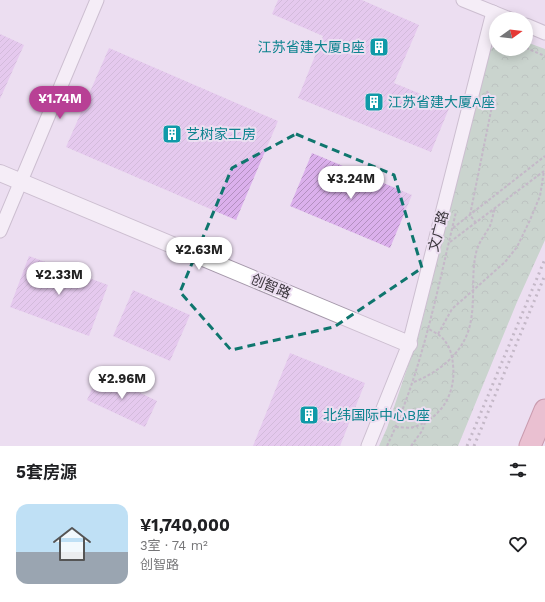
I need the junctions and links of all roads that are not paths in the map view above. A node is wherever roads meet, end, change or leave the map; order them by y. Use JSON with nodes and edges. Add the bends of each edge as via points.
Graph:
{"nodes":[{"id":1,"x":97,"y":0,"type":"edge"},
{"id":2,"x":463,"y":0,"type":"edge"},
{"id":3,"x":493,"y":12,"type":"edge"},
{"id":4,"x":489,"y":28,"type":"edge"},
{"id":5,"x":533,"y":28,"type":"edge"},
{"id":6,"x":545,"y":33,"type":"edge"},
{"id":7,"x":0,"y":173,"type":"edge"},
{"id":8,"x":20,"y":182,"type":"junction"},
{"id":9,"x":0,"y":231,"type":"edge"},
{"id":10,"x":409,"y":344,"type":"junction"},
{"id":11,"x":545,"y":410,"type":"edge"},
{"id":12,"x":368,"y":446,"type":"edge"},
{"id":13,"x":530,"y":446,"type":"edge"}],
"edges":[{"from":1,"to":8,"type":"street"},
{"from":2,"to":3,"type":"street"},
{"from":4,"to":10,"type":"street","name":"文广路"},
{"from":5,"to":6,"type":"street"},
{"from":7,"to":8,"type":"street","name":"创智路"},
{"from":8,"to":9,"type":"street"},
{"from":8,"to":10,"type":"street","name":"创智路"},
{"from":10,"to":12,"type":"street","name":"文广路"},
{"from":11,"to":13,"type":"main road"}]}
